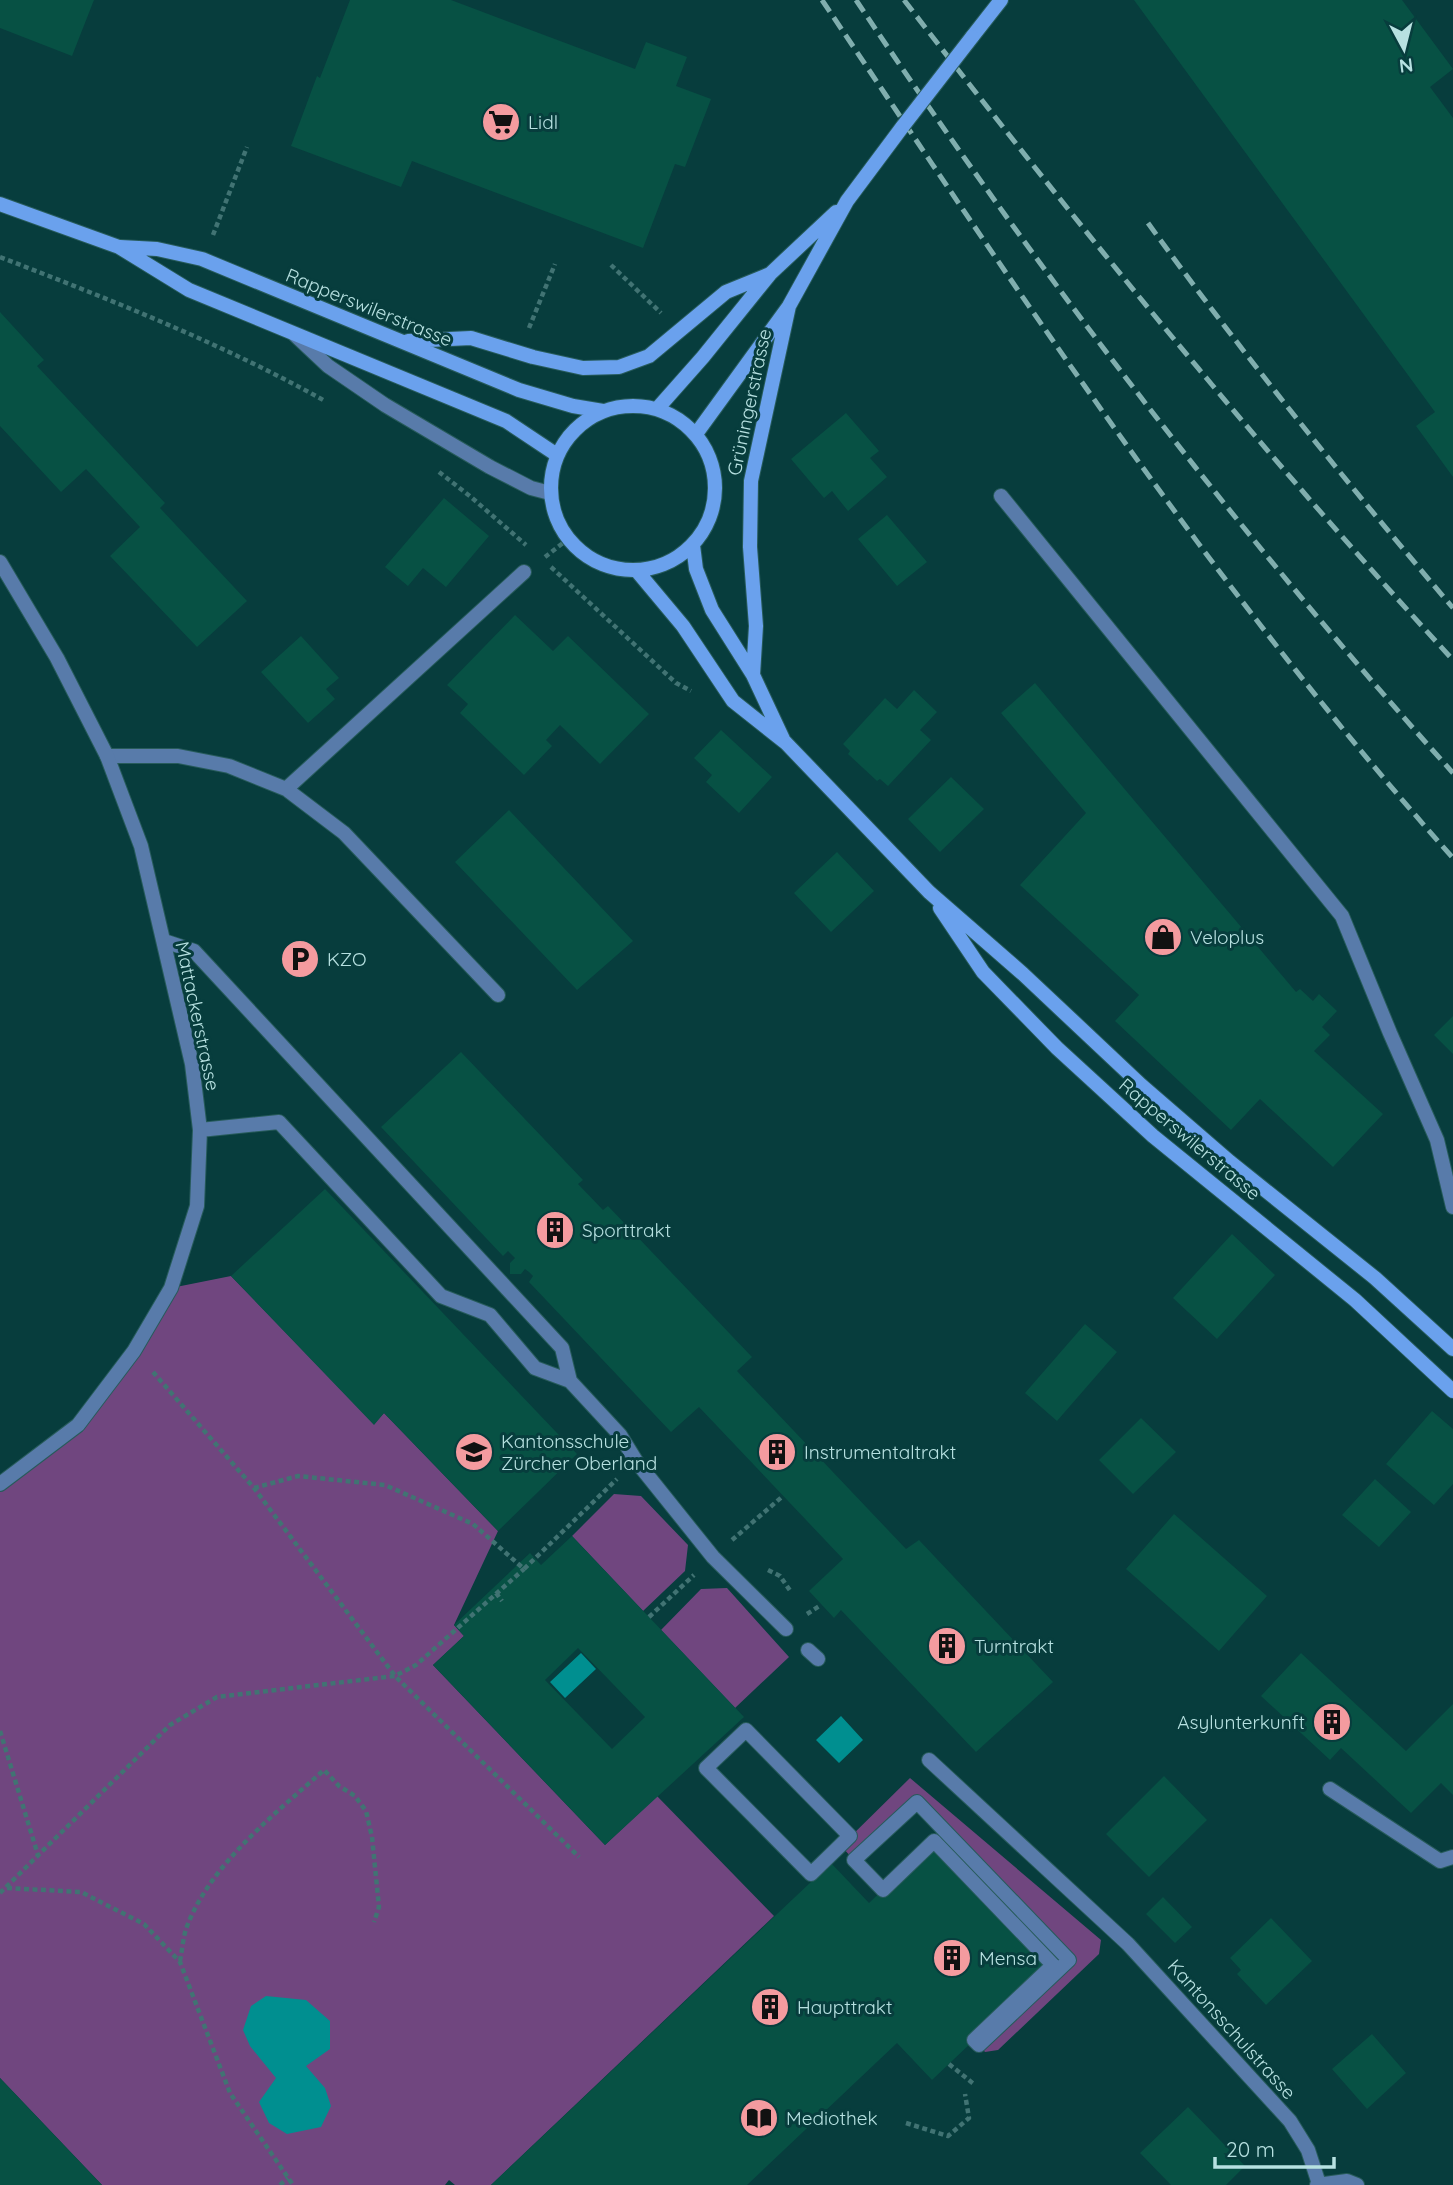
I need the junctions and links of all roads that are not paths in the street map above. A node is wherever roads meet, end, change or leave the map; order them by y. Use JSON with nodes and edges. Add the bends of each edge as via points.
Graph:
{"nodes":[{"id":1,"x":1001,"y":0,"type":"edge"},
{"id":2,"x":847,"y":201,"type":"junction"},
{"id":3,"x":0,"y":204,"type":"edge"},
{"id":4,"x":119,"y":247,"type":"junction"},
{"id":5,"x":770,"y":274,"type":"junction"},
{"id":6,"x":789,"y":306,"type":"junction"},
{"id":7,"x":292,"y":332,"type":"junction"},
{"id":8,"x":402,"y":341,"type":"junction"},
{"id":9,"x":657,"y":409,"type":"junction"},
{"id":10,"x":603,"y":411,"type":"junction"},
{"id":11,"x":696,"y":434,"type":"junction"},
{"id":12,"x":557,"y":455,"type":"junction"},
{"id":13,"x":550,"y":493,"type":"junction"},
{"id":14,"x":1001,"y":496,"type":"dead end"},
{"id":15,"x":692,"y":545,"type":"junction"},
{"id":16,"x":0,"y":562,"type":"edge"},
{"id":17,"x":637,"y":570,"type":"junction"},
{"id":18,"x":524,"y":572,"type":"dead end"},
{"id":19,"x":753,"y":675,"type":"junction"},
{"id":20,"x":786,"y":743,"type":"junction"},
{"id":21,"x":107,"y":756,"type":"junction"},
{"id":22,"x":286,"y":789,"type":"junction"},
{"id":23,"x":929,"y":892,"type":"junction"},
{"id":24,"x":164,"y":941,"type":"junction"},
{"id":25,"x":498,"y":995,"type":"dead end"},
{"id":26,"x":200,"y":1130,"type":"junction"},
{"id":27,"x":1453,"y":1206,"type":"edge"},
{"id":28,"x":1453,"y":1349,"type":"edge"},
{"id":29,"x":570,"y":1381,"type":"junction"},
{"id":30,"x":1453,"y":1391,"type":"edge"},
{"id":31,"x":0,"y":1484,"type":"edge"},
{"id":32,"x":786,"y":1629,"type":"dead end"},
{"id":33,"x":929,"y":1760,"type":"dead end"},
{"id":34,"x":1329,"y":1789,"type":"dead end"},
{"id":35,"x":850,"y":1836,"type":"joint"},
{"id":36,"x":1453,"y":1857,"type":"edge"},
{"id":37,"x":974,"y":2040,"type":"joint"},
{"id":38,"x":1318,"y":2185,"type":"edge"},
{"id":39,"x":1357,"y":2185,"type":"edge"}],
"edges":[{"from":1,"to":2,"type":"main road","name":"Grüningerstrasse","bridge":true},
{"from":2,"to":5,"type":"main road","name":"Grüningerstrasse"},
{"from":2,"to":6,"type":"main road","name":"Grüningerstrasse"},
{"from":3,"to":4,"type":"main road","name":"Rapperswilerstrasse"},
{"from":4,"to":7,"type":"main road","name":"Rapperswilerstrasse","via":[[189,290]]},
{"from":4,"to":8,"type":"main road","name":"Rapperswilerstrasse","via":[[202,259]]},
{"from":5,"to":8,"type":"main road","name":"Grüningerstrasse","via":[[726,292],[649,356],[619,367],[583,368],[471,338]]},
{"from":5,"to":9,"type":"main road","name":"Grüningerstrasse"},
{"from":6,"to":11,"type":"main road","name":"Grüningerstrasse"},
{"from":6,"to":19,"type":"main road","name":"Grüningerstrasse","via":[[751,481],[756,626]]},
{"from":7,"to":12,"type":"main road","name":"Rapperswilerstrasse","via":[[506,421]]},
{"from":7,"to":13,"type":"street","via":[[328,366],[384,405],[490,467]]},
{"from":8,"to":10,"type":"main road","name":"Rapperswilerstrasse","via":[[519,390]]},
{"from":9,"to":10,"type":"main road","via":[[639,405]]},
{"from":9,"to":11,"type":"main road"},
{"from":10,"to":12,"type":"main road","via":[[575,429]]},
{"from":11,"to":15,"type":"main road","via":[[709,455],[715,478],[714,503],[706,526]]},
{"from":12,"to":13,"type":"main road"},
{"from":13,"to":17,"type":"main road","via":[[559,525],[582,553],[618,569]]},
{"from":14,"to":27,"type":"street","via":[[1342,916],[1437,1140]]},
{"from":15,"to":17,"type":"main road","via":[[658,567]]},
{"from":15,"to":19,"type":"main road","name":"Rapperswilerstrasse","via":[[712,610]]},
{"from":16,"to":21,"type":"street","name":"Mattackerstrasse","via":[[57,658]]},
{"from":17,"to":20,"type":"main road","name":"Rapperswilerstrasse","via":[[683,626],[733,701]]},
{"from":18,"to":22,"type":"street"},
{"from":19,"to":20,"type":"main road","name":"Rapperswilerstrasse"},
{"from":20,"to":23,"type":"main road","name":"Rapperswilerstrasse"},
{"from":21,"to":22,"type":"street","via":[[178,756],[229,766]]},
{"from":21,"to":24,"type":"street","name":"Mattackerstrasse","via":[[141,846]]},
{"from":22,"to":25,"type":"street","via":[[344,833]]},
{"from":23,"to":28,"type":"main road","name":"Rapperswilerstrasse","via":[[1141,1085],[1375,1278]]},
{"from":23,"to":30,"type":"main road","name":"Rapperswilerstrasse","via":[[983,972],[1057,1048],[1153,1136],[1355,1300]]},
{"from":24,"to":26,"type":"street","name":"Mattackerstrasse","via":[[192,1064]]},
{"from":24,"to":29,"type":"street","via":[[194,951],[562,1348]]},
{"from":26,"to":29,"type":"street","via":[[279,1122],[442,1296],[490,1315],[535,1368]]},
{"from":26,"to":31,"type":"street","name":"Mattackerstrasse","via":[[197,1206],[172,1288],[134,1350],[78,1425]]},
{"from":29,"to":32,"type":"street","via":[[620,1435],[713,1557]]},
{"from":33,"to":38,"type":"street","name":"Kantonsschulstrasse","via":[[1128,1944],[1290,2122],[1308,2150]]},
{"from":34,"to":36,"type":"street","via":[[1440,1861]]},
{"from":35,"to":35,"type":"street","via":[[746,1730],[706,1768],[811,1874]]},
{"from":37,"to":37,"type":"street","via":[[979,2045],[1069,1960],[917,1802],[854,1860],[883,1890],[934,1841],[1053,1965]]},
{"from":38,"to":39,"type":"street","name":"Kantonsschulstrasse","via":[[1347,2181]]}]}
